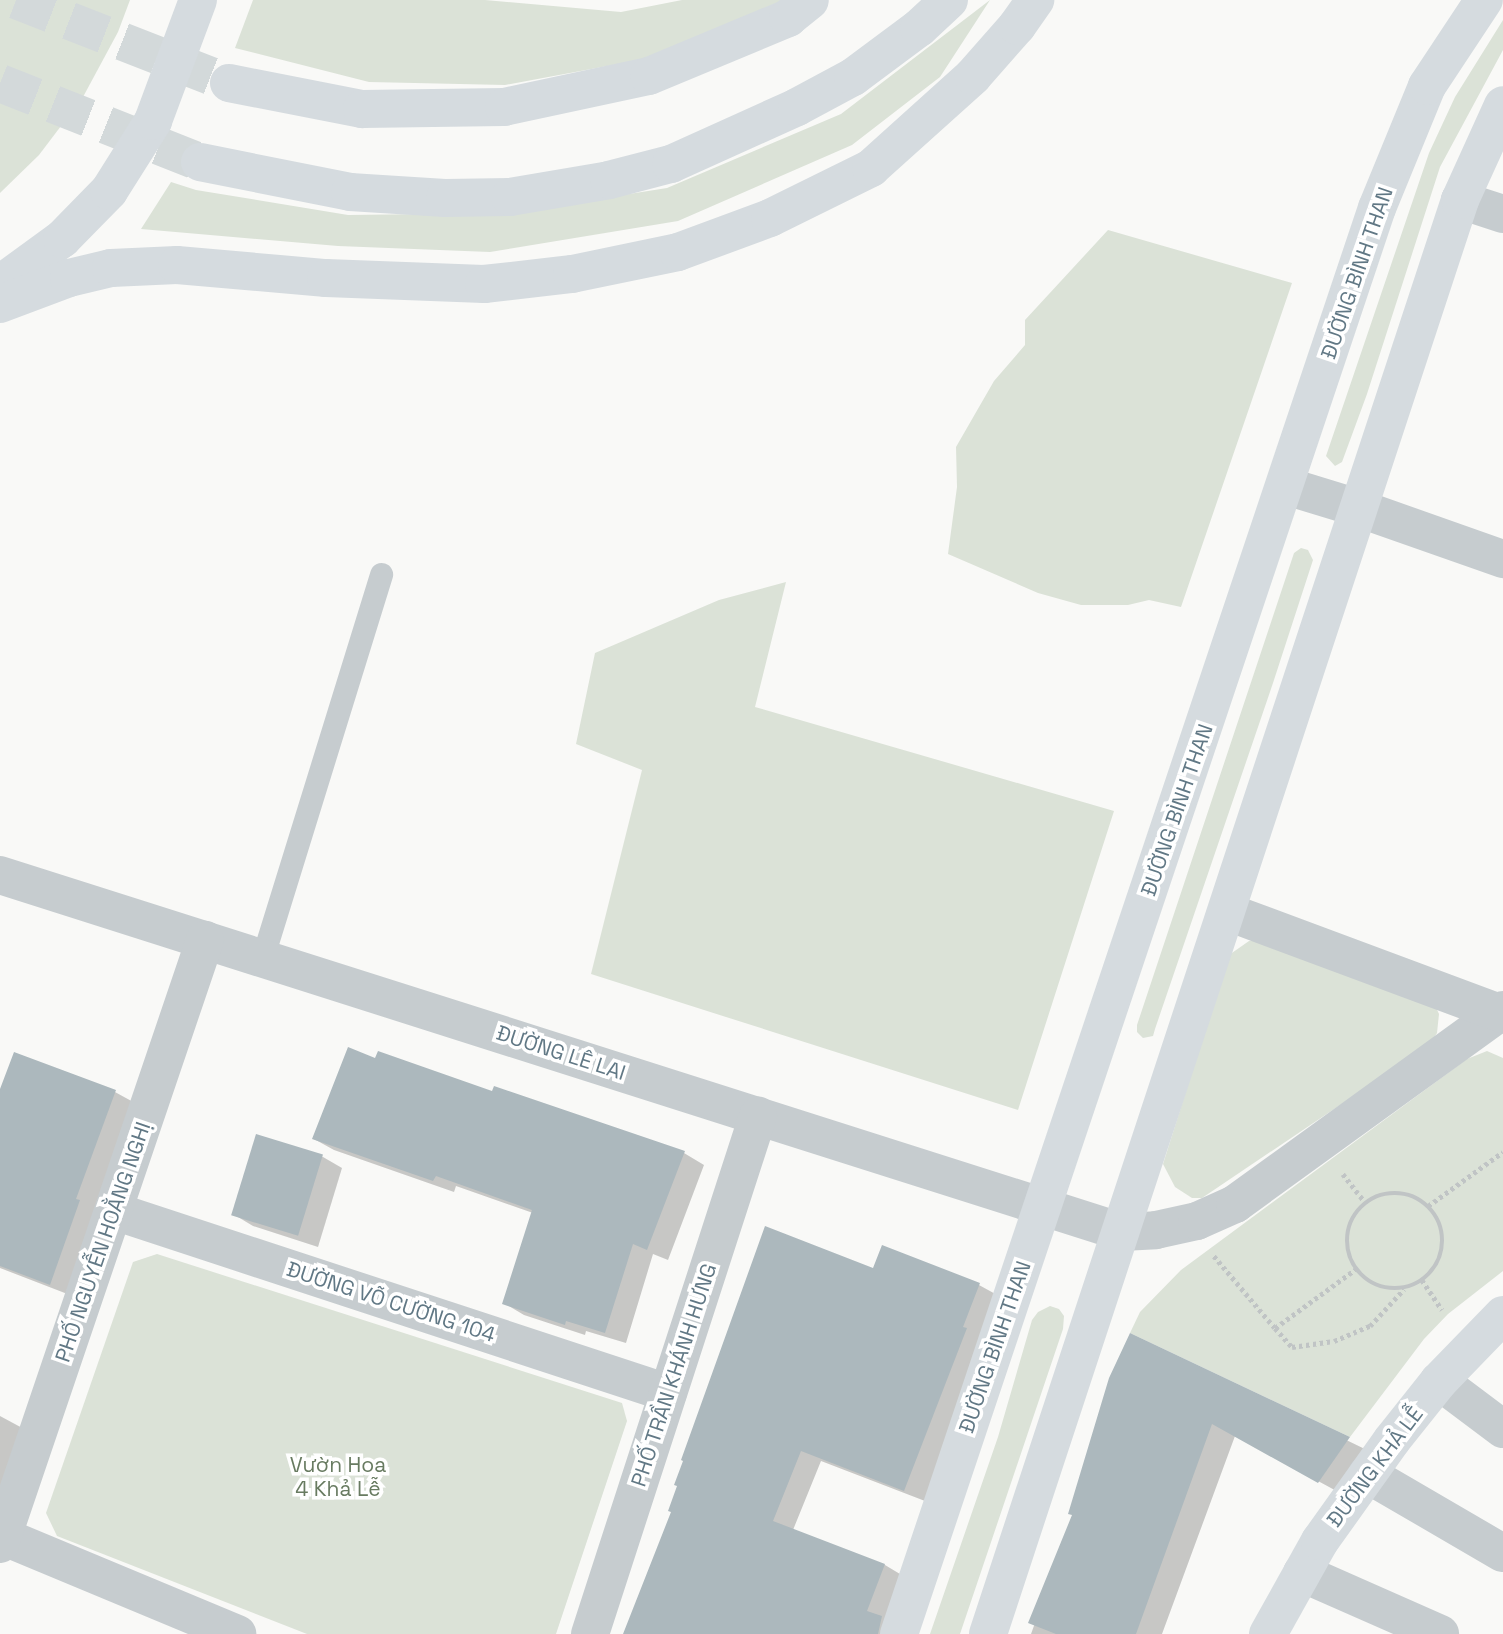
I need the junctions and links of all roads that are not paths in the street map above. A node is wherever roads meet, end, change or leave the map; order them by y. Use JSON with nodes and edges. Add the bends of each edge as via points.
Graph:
{"nodes":[{"id":1,"x":198,"y":0,"type":"edge"},
{"id":2,"x":810,"y":0,"type":"edge"},
{"id":3,"x":949,"y":0,"type":"edge"},
{"id":4,"x":1035,"y":0,"type":"edge"},
{"id":5,"x":1484,"y":0,"type":"edge"},
{"id":6,"x":229,"y":83,"type":"tunnel mouth"},
{"id":7,"x":1503,"y":105,"type":"edge"},
{"id":8,"x":201,"y":162,"type":"tunnel mouth"},
{"id":9,"x":1460,"y":200,"type":"junction"},
{"id":10,"x":1503,"y":214,"type":"edge"},
{"id":11,"x":0,"y":284,"type":"edge"},
{"id":12,"x":0,"y":304,"type":"edge"},
{"id":13,"x":1286,"y":486,"type":"junction"},
{"id":14,"x":1359,"y":508,"type":"junction"},
{"id":15,"x":1503,"y":559,"type":"edge"},
{"id":16,"x":381,"y":574,"type":"dead end"},
{"id":17,"x":0,"y":875,"type":"edge"},
{"id":18,"x":1228,"y":912,"type":"junction"},
{"id":19,"x":205,"y":940,"type":"junction"},
{"id":20,"x":262,"y":958,"type":"junction"},
{"id":21,"x":1503,"y":1011,"type":"edge"},
{"id":22,"x":758,"y":1116,"type":"junction"},
{"id":23,"x":1042,"y":1207,"type":"junction"},
{"id":24,"x":114,"y":1211,"type":"junction"},
{"id":25,"x":1122,"y":1232,"type":"junction"},
{"id":26,"x":1503,"y":1315,"type":"edge"},
{"id":27,"x":1439,"y":1381,"type":"junction"},
{"id":28,"x":668,"y":1393,"type":"junction"},
{"id":29,"x":1503,"y":1429,"type":"edge"},
{"id":30,"x":1367,"y":1474,"type":"junction"},
{"id":31,"x":1,"y":1540,"type":"edge"},
{"id":32,"x":1503,"y":1553,"type":"edge"},
{"id":33,"x":1302,"y":1573,"type":"junction"},
{"id":34,"x":237,"y":1634,"type":"edge"},
{"id":35,"x":590,"y":1634,"type":"edge"},
{"id":36,"x":899,"y":1634,"type":"edge"},
{"id":37,"x":988,"y":1634,"type":"edge"},
{"id":38,"x":1268,"y":1634,"type":"edge"},
{"id":39,"x":1440,"y":1634,"type":"edge"}],
"edges":[{"from":1,"to":11,"type":"main road","via":[[153,121],[109,191],[62,239]]},
{"from":2,"to":6,"type":"main road","via":[[788,18],[649,76],[504,107],[362,109]]},
{"from":3,"to":8,"type":"main road","via":[[853,77],[797,107],[671,163],[610,180],[510,197],[445,198],[350,192]]},
{"from":4,"to":12,"type":"main road","via":[[973,76],[871,167],[769,218],[678,252],[572,274],[484,284],[326,278],[177,265],[111,268]]},
{"from":5,"to":13,"type":"main road","name":"ĐƯỜNG BÌNH THAN","via":[[1427,86],[1405,136]]},
{"from":7,"to":9,"type":"main road"},
{"from":9,"to":10,"type":"street"},
{"from":9,"to":14,"type":"main road"},
{"from":13,"to":14,"type":"street"},
{"from":13,"to":23,"type":"main road","name":"ĐƯỜNG BÌNH THAN"},
{"from":14,"to":15,"type":"street"},
{"from":14,"to":18,"type":"main road"},
{"from":16,"to":20,"type":"lane"},
{"from":17,"to":19,"type":"street","name":"ĐƯỜNG LÊ LAI"},
{"from":18,"to":21,"type":"street"},
{"from":18,"to":25,"type":"main road"},
{"from":19,"to":20,"type":"street","name":"ĐƯỜNG LÊ LAI"},
{"from":19,"to":24,"type":"street","name":"PHỐ NGUYỄN HOẰNG NGHỊ"},
{"from":20,"to":22,"type":"street","name":"ĐƯỜNG LÊ LAI"},
{"from":21,"to":25,"type":"street","via":[[1235,1204],[1176,1226]]},
{"from":22,"to":23,"type":"street","name":"ĐƯỜNG LÊ LAI"},
{"from":22,"to":28,"type":"street","name":"PHỐ TRẦN KHÁNH HƯNG"},
{"from":23,"to":25,"type":"street","name":"ĐƯỜNG LÊ LAI"},
{"from":23,"to":36,"type":"main road","name":"ĐƯỜNG BÌNH THAN"},
{"from":24,"to":28,"type":"street","name":"ĐƯỜNG VÕ CƯỜNG 104"},
{"from":24,"to":31,"type":"street","name":"PHỐ NGUYỄN HOẰNG NGHỊ"},
{"from":25,"to":37,"type":"main road"},
{"from":26,"to":27,"type":"main road","name":"ĐƯỜNG KHẢ LỄ"},
{"from":27,"to":29,"type":"street"},
{"from":27,"to":30,"type":"main road","name":"ĐƯỜNG KHẢ LỄ"},
{"from":28,"to":35,"type":"street","name":"PHỐ TRẦN KHÁNH HƯNG"},
{"from":30,"to":32,"type":"street"},
{"from":30,"to":33,"type":"main road","name":"ĐƯỜNG KHẢ LỄ"},
{"from":31,"to":34,"type":"street"},
{"from":33,"to":38,"type":"main road","name":"ĐƯỜNG KHẢ LỄ"},
{"from":33,"to":39,"type":"street"}]}
